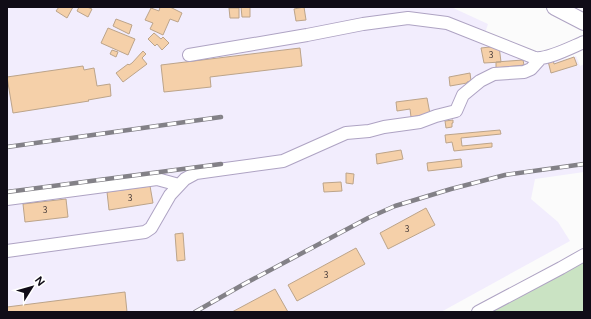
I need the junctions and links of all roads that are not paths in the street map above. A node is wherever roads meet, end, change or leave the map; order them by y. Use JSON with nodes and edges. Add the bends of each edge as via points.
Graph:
{"nodes":[{"id":1,"x":555,"y":7,"type":"edge"},
{"id":2,"x":584,"y":22,"type":"edge"},
{"id":3,"x":584,"y":42,"type":"edge"},
{"id":4,"x":189,"y":55,"type":"dead end"},
{"id":5,"x":540,"y":59,"type":"junction"},
{"id":6,"x":179,"y":186,"type":"junction"},
{"id":7,"x":7,"y":199,"type":"edge"},
{"id":8,"x":7,"y":251,"type":"edge"},
{"id":9,"x":584,"y":254,"type":"edge"},
{"id":10,"x":478,"y":312,"type":"edge"}],
"edges":[{"from":1,"to":2,"type":"main road"},
{"from":3,"to":5,"type":"street"},
{"from":4,"to":5,"type":"street","via":[[408,18],[447,23]]},
{"from":5,"to":6,"type":"street","via":[[531,69],[524,72],[494,74],[480,81],[463,94],[456,111],[420,122],[346,133],[283,161],[196,173]]},
{"from":6,"to":7,"type":"street","via":[[157,179]]},
{"from":6,"to":8,"type":"street","via":[[170,195],[151,228],[145,232]]},
{"from":9,"to":10,"type":"street"}]}
